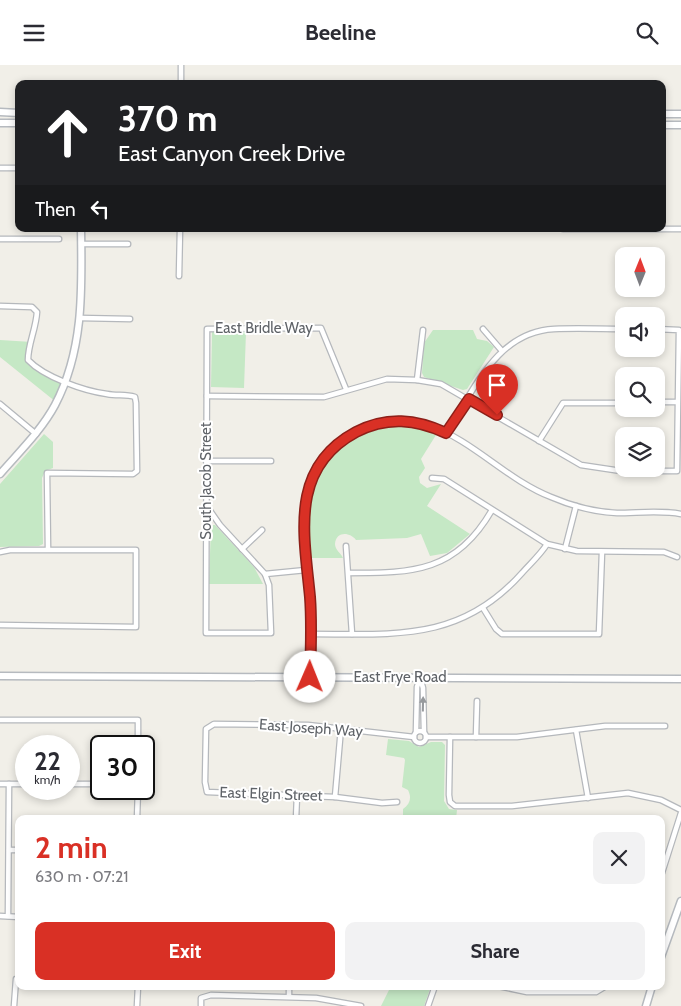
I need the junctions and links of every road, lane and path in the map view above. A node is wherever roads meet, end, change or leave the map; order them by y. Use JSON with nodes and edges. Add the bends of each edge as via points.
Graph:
{"nodes":[{"id":1,"x":181,"y":65,"type":"edge"},
{"id":2,"x":181,"y":80,"type":"edge"},
{"id":3,"x":0,"y":112,"type":"edge"},
{"id":4,"x":15,"y":113,"type":"edge"},
{"id":5,"x":666,"y":114,"type":"edge"},
{"id":6,"x":681,"y":114,"type":"edge"},
{"id":7,"x":0,"y":123,"type":"edge"},
{"id":8,"x":15,"y":123,"type":"edge"},
{"id":9,"x":666,"y":125,"type":"edge"},
{"id":10,"x":681,"y":125,"type":"edge"},
{"id":11,"x":0,"y":168,"type":"edge"},
{"id":12,"x":15,"y":168,"type":"edge"},
{"id":13,"x":666,"y":229,"type":"edge"},
{"id":14,"x":681,"y":229,"type":"edge"},
{"id":15,"x":81,"y":232,"type":"edge"},
{"id":16,"x":180,"y":232,"type":"edge"},
{"id":17,"x":0,"y":239,"type":"edge"},
{"id":18,"x":59,"y":239,"type":"dead end"},
{"id":19,"x":81,"y":243,"type":"junction"},
{"id":20,"x":128,"y":244,"type":"dead end"},
{"id":21,"x":179,"y":276,"type":"dead end"},
{"id":22,"x":0,"y":306,"type":"edge"},
{"id":23,"x":80,"y":318,"type":"junction"},
{"id":24,"x":130,"y":319,"type":"dead end"},
{"id":25,"x":207,"y":329,"type":"joint"},
{"id":26,"x":483,"y":329,"type":"dead end"},
{"id":27,"x":615,"y":329,"type":"edge"},
{"id":28,"x":665,"y":329,"type":"edge"},
{"id":29,"x":423,"y":330,"type":"dead end"},
{"id":30,"x":502,"y":351,"type":"junction"},
{"id":31,"x":416,"y":379,"type":"junction"},
{"id":32,"x":66,"y":382,"type":"junction"},
{"id":33,"x":346,"y":389,"type":"junction"},
{"id":34,"x":207,"y":396,"type":"junction"},
{"id":35,"x":469,"y":399,"type":"junction"},
{"id":36,"x":665,"y":402,"type":"edge"},
{"id":37,"x":677,"y":402,"type":"junction"},
{"id":38,"x":615,"y":403,"type":"edge"},
{"id":39,"x":0,"y":404,"type":"edge"},
{"id":40,"x":446,"y":433,"type":"junction"},
{"id":41,"x":36,"y":434,"type":"junction"},
{"id":42,"x":539,"y":441,"type":"junction"},
{"id":43,"x":206,"y":461,"type":"junction"},
{"id":44,"x":271,"y":461,"type":"dead end"},
{"id":45,"x":0,"y":474,"type":"edge"},
{"id":46,"x":432,"y":479,"type":"dead end"},
{"id":47,"x":206,"y":505,"type":"junction"},
{"id":48,"x":576,"y":506,"type":"junction"},
{"id":49,"x":681,"y":509,"type":"edge"},
{"id":50,"x":492,"y":510,"type":"junction"},
{"id":51,"x":673,"y":512,"type":"junction"},
{"id":52,"x":681,"y":514,"type":"edge"},
{"id":53,"x":262,"y":530,"type":"dead end"},
{"id":54,"x":547,"y":544,"type":"junction"},
{"id":55,"x":346,"y":545,"type":"dead end"},
{"id":56,"x":48,"y":549,"type":"junction"},
{"id":57,"x":242,"y":549,"type":"junction"},
{"id":58,"x":565,"y":549,"type":"junction"},
{"id":59,"x":602,"y":551,"type":"junction"},
{"id":60,"x":0,"y":552,"type":"edge"},
{"id":61,"x":677,"y":557,"type":"dead end"},
{"id":62,"x":306,"y":570,"type":"junction"},
{"id":63,"x":349,"y":573,"type":"junction"},
{"id":64,"x":266,"y":574,"type":"junction"},
{"id":65,"x":483,"y":608,"type":"junction"},
{"id":66,"x":0,"y":625,"type":"edge"},
{"id":67,"x":311,"y":633,"type":"junction"},
{"id":68,"x":352,"y":634,"type":"junction"},
{"id":69,"x":0,"y":676,"type":"edge"},
{"id":70,"x":310,"y":677,"type":"junction"},
{"id":71,"x":420,"y":678,"type":"junction"},
{"id":72,"x":681,"y":679,"type":"edge"},
{"id":73,"x":477,"y":701,"type":"dead end"},
{"id":74,"x":0,"y":720,"type":"edge"},
{"id":75,"x":664,"y":726,"type":"dead end"},
{"id":76,"x":341,"y":728,"type":"junction"},
{"id":77,"x":576,"y":730,"type":"junction"},
{"id":78,"x":416,"y":732,"type":"junction"},
{"id":79,"x":425,"y":734,"type":"junction"},
{"id":80,"x":138,"y":735,"type":"edge"},
{"id":81,"x":414,"y":737,"type":"junction"},
{"id":82,"x":450,"y":737,"type":"junction"},
{"id":83,"x":476,"y":737,"type":"junction"},
{"id":84,"x":0,"y":784,"type":"edge"},
{"id":85,"x":9,"y":784,"type":"junction"},
{"id":86,"x":15,"y":784,"type":"edge"},
{"id":87,"x":207,"y":791,"type":"joint"},
{"id":88,"x":297,"y":795,"type":"junction"},
{"id":89,"x":335,"y":797,"type":"junction"},
{"id":90,"x":588,"y":798,"type":"junction"},
{"id":91,"x":138,"y":800,"type":"edge"},
{"id":92,"x":397,"y":801,"type":"dead end"},
{"id":93,"x":681,"y":811,"type":"edge"},
{"id":94,"x":138,"y":815,"type":"edge"},
{"id":95,"x":296,"y":815,"type":"edge"},
{"id":96,"x":9,"y":850,"type":"junction"},
{"id":97,"x":15,"y":850,"type":"edge"},
{"id":98,"x":665,"y":863,"type":"edge"},
{"id":99,"x":681,"y":901,"type":"edge"},
{"id":100,"x":0,"y":916,"type":"edge"},
{"id":101,"x":8,"y":916,"type":"junction"},
{"id":102,"x":15,"y":917,"type":"edge"},
{"id":103,"x":665,"y":946,"type":"edge"},
{"id":104,"x":16,"y":990,"type":"edge"},
{"id":105,"x":138,"y":990,"type":"edge"},
{"id":106,"x":289,"y":990,"type":"edge"},
{"id":107,"x":434,"y":990,"type":"edge"},
{"id":108,"x":517,"y":990,"type":"edge"},
{"id":109,"x":555,"y":990,"type":"edge"},
{"id":110,"x":578,"y":990,"type":"edge"},
{"id":111,"x":599,"y":990,"type":"edge"},
{"id":112,"x":651,"y":990,"type":"edge"},
{"id":113,"x":289,"y":996,"type":"junction"},
{"id":114,"x":14,"y":1006,"type":"edge"},
{"id":115,"x":137,"y":1006,"type":"edge"},
{"id":116,"x":201,"y":1006,"type":"edge"},
{"id":117,"x":361,"y":1006,"type":"edge"},
{"id":118,"x":428,"y":1006,"type":"edge"},
{"id":119,"x":646,"y":1006,"type":"edge"}],
"edges":[{"from":1,"to":2,"type":"street"},
{"from":3,"to":4,"type":"street"},
{"from":5,"to":6,"type":"street"},
{"from":7,"to":8,"type":"street"},
{"from":9,"to":10,"type":"street"},
{"from":11,"to":12,"type":"street"},
{"from":13,"to":14,"type":"street"},
{"from":15,"to":19,"type":"street"},
{"from":16,"to":21,"type":"street"},
{"from":17,"to":18,"type":"street"},
{"from":19,"to":20,"type":"street"},
{"from":19,"to":23,"type":"street"},
{"from":22,"to":32,"type":"street","via":[[32,307],[37,312],[28,360],[35,367]]},
{"from":23,"to":24,"type":"street"},
{"from":23,"to":32,"type":"street","via":[[76,349]]},
{"from":25,"to":33,"type":"street","name":"East Bridle Way","via":[[321,328]]},
{"from":25,"to":34,"type":"street","name":"South Jacob Street"},
{"from":26,"to":30,"type":"street"},
{"from":27,"to":30,"type":"street","via":[[553,329],[533,333]]},
{"from":28,"to":37,"type":"street","via":[[679,329]]},
{"from":29,"to":31,"type":"street"},
{"from":30,"to":35,"type":"street","via":[[489,365]]},
{"from":31,"to":33,"type":"street","via":[[387,379]]},
{"from":31,"to":35,"type":"street","via":[[441,384]]},
{"from":32,"to":41,"type":"street"},
{"from":32,"to":56,"type":"street","via":[[90,391],[135,397],[137,471],[133,474],[47,473]]},
{"from":33,"to":34,"type":"street","via":[[324,397]]},
{"from":34,"to":43,"type":"street","name":"South Jacob Street"},
{"from":35,"to":40,"type":"street"},
{"from":35,"to":42,"type":"street"},
{"from":36,"to":37,"type":"street"},
{"from":37,"to":42,"type":"street","via":[[677,471],[621,471],[581,465]]},
{"from":38,"to":42,"type":"street","via":[[563,403]]},
{"from":39,"to":41,"type":"street"},
{"from":40,"to":48,"type":"street","via":[[534,489]]},
{"from":40,"to":62,"type":"street","via":[[427,425],[390,421],[366,427],[327,453],[311,476],[304,506]]},
{"from":41,"to":45,"type":"street"},
{"from":43,"to":44,"type":"street"},
{"from":43,"to":47,"type":"street","name":"South Jacob Street"},
{"from":46,"to":50,"type":"street","via":[[444,479]]},
{"from":47,"to":57,"type":"street"},
{"from":47,"to":64,"type":"street","name":"South Jacob Street","via":[[206,633],[271,633]]},
{"from":48,"to":51,"type":"street","via":[[615,513]]},
{"from":48,"to":58,"type":"street"},
{"from":49,"to":51,"type":"street"},
{"from":50,"to":54,"type":"street"},
{"from":50,"to":63,"type":"street","via":[[480,531],[454,554],[436,564],[396,573]]},
{"from":51,"to":52,"type":"street"},
{"from":53,"to":57,"type":"street"},
{"from":54,"to":58,"type":"street"},
{"from":54,"to":65,"type":"street","via":[[510,586]]},
{"from":55,"to":63,"type":"street"},
{"from":56,"to":60,"type":"street"},
{"from":56,"to":66,"type":"street","via":[[136,550],[136,627]]},
{"from":57,"to":64,"type":"street"},
{"from":58,"to":59,"type":"street"},
{"from":59,"to":61,"type":"street","via":[[664,552]]},
{"from":59,"to":65,"type":"street","via":[[599,634],[502,634]]},
{"from":62,"to":64,"type":"street"},
{"from":62,"to":67,"type":"street"},
{"from":63,"to":68,"type":"street"},
{"from":65,"to":68,"type":"street","via":[[465,618],[416,632]]},
{"from":67,"to":68,"type":"street"},
{"from":67,"to":70,"type":"street"},
{"from":69,"to":70,"type":"street","name":"East Frye Road"},
{"from":70,"to":71,"type":"street","name":"East Frye Road"},
{"from":71,"to":72,"type":"street","name":"East Frye Road"},
{"from":71,"to":78,"type":"street","via":[[416,687]]},
{"from":79,"to":71,"type":"street","one_way":true,"via":[[424,688]]},
{"from":73,"to":83,"type":"street"},
{"from":74,"to":80,"type":"street","via":[[138,720]]},
{"from":75,"to":77,"type":"street","name":"East Joseph Way","via":[[604,726]]},
{"from":76,"to":81,"type":"street","name":"East Joseph Way"},
{"from":76,"to":87,"type":"street","name":"East Joseph Way","via":[[209,725],[205,733]]},
{"from":76,"to":89,"type":"street"},
{"from":77,"to":83,"type":"street","name":"East Joseph Way","via":[[517,737]]},
{"from":77,"to":90,"type":"street"},
{"from":78,"to":79,"type":"street","name":"East Joseph Way"},
{"from":78,"to":81,"type":"street"},
{"from":79,"to":81,"type":"street","name":"East Joseph Way","via":[[421,743]]},
{"from":79,"to":82,"type":"street","name":"East Joseph Way"},
{"from":82,"to":83,"type":"street","name":"East Joseph Way"},
{"from":82,"to":90,"type":"street","via":[[450,802],[455,806],[512,806]]},
{"from":84,"to":85,"type":"street"},
{"from":85,"to":86,"type":"street"},
{"from":85,"to":96,"type":"street"},
{"from":87,"to":88,"type":"street","name":"East Elgin Street"},
{"from":88,"to":89,"type":"street","name":"East Elgin Street"},
{"from":88,"to":95,"type":"street"},
{"from":89,"to":92,"type":"street","name":"East Elgin Street","via":[[382,803]]},
{"from":90,"to":93,"type":"street","via":[[614,794],[643,795]]},
{"from":91,"to":94,"type":"street"},
{"from":93,"to":98,"type":"street"},
{"from":96,"to":97,"type":"street"},
{"from":96,"to":101,"type":"street"},
{"from":99,"to":103,"type":"street"},
{"from":100,"to":101,"type":"street"},
{"from":101,"to":102,"type":"street"},
{"from":104,"to":114,"type":"street"},
{"from":105,"to":115,"type":"street"},
{"from":106,"to":113,"type":"street"},
{"from":107,"to":118,"type":"street"},
{"from":108,"to":109,"type":"street"},
{"from":110,"to":111,"type":"street"},
{"from":112,"to":119,"type":"street"},
{"from":113,"to":116,"type":"street","via":[[210,995],[201,998]]},
{"from":113,"to":117,"type":"street"}]}
